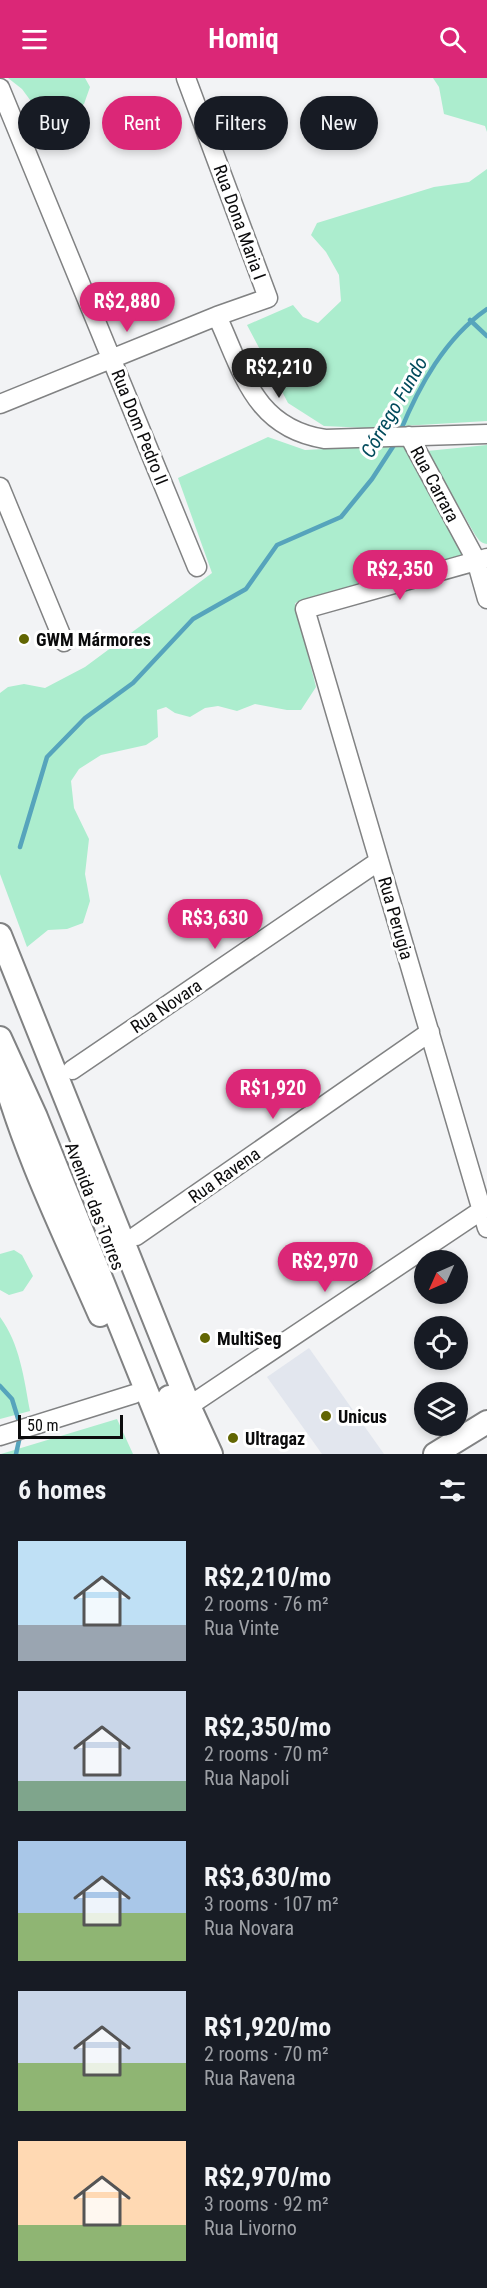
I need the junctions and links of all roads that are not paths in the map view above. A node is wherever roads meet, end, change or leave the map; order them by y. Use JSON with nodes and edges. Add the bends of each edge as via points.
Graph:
{"nodes":[{"id":1,"x":186,"y":78,"type":"edge"},
{"id":2,"x":0,"y":88,"type":"edge"},
{"id":3,"x":217,"y":316,"type":"junction"},
{"id":4,"x":112,"y":359,"type":"junction"},
{"id":5,"x":0,"y":404,"type":"edge"},
{"id":6,"x":487,"y":434,"type":"edge"},
{"id":7,"x":406,"y":436,"type":"junction"},
{"id":8,"x":0,"y":487,"type":"edge"},
{"id":9,"x":481,"y":559,"type":"edge"},
{"id":10,"x":197,"y":567,"type":"dead end"},
{"id":11,"x":487,"y":599,"type":"edge"},
{"id":12,"x":64,"y":642,"type":"dead end"},
{"id":13,"x":379,"y":861,"type":"junction"},
{"id":14,"x":0,"y":935,"type":"edge"},
{"id":15,"x":0,"y":957,"type":"edge"},
{"id":16,"x":430,"y":1032,"type":"junction"},
{"id":17,"x":0,"y":1038,"type":"edge"},
{"id":18,"x":0,"y":1063,"type":"edge"},
{"id":19,"x":72,"y":1070,"type":"dead end"},
{"id":20,"x":46,"y":1112,"type":"junction"},
{"id":21,"x":482,"y":1210,"type":"junction"},
{"id":22,"x":487,"y":1228,"type":"edge"},
{"id":23,"x":136,"y":1236,"type":"dead end"},
{"id":24,"x":134,"y":1394,"type":"junction"},
{"id":25,"x":189,"y":1406,"type":"junction"},
{"id":26,"x":487,"y":1422,"type":"edge"},
{"id":27,"x":0,"y":1436,"type":"edge"},
{"id":28,"x":158,"y":1454,"type":"edge"},
{"id":29,"x":172,"y":1454,"type":"edge"},
{"id":30,"x":191,"y":1454,"type":"edge"},
{"id":31,"x":211,"y":1454,"type":"edge"},
{"id":32,"x":435,"y":1454,"type":"edge"}],
"edges":[{"from":1,"to":3,"type":"street","name":"Rua Dona Maria I","via":[[268,298]]},
{"from":2,"to":4,"type":"street","name":"Rua Dom Pedro II"},
{"from":3,"to":4,"type":"street"},
{"from":3,"to":7,"type":"street","via":[[254,395],[267,413],[290,430],[325,439]]},
{"from":4,"to":5,"type":"street"},
{"from":4,"to":10,"type":"street","name":"Rua Dom Pedro II"},
{"from":6,"to":7,"type":"street"},
{"from":7,"to":9,"type":"street","name":"Rua Carrara"},
{"from":8,"to":12,"type":"street"},
{"from":9,"to":11,"type":"street","name":"Rua Carrara"},
{"from":9,"to":13,"type":"street","name":"Rua Perugia","via":[[305,609]]},
{"from":13,"to":16,"type":"street","name":"Rua Perugia"},
{"from":13,"to":19,"type":"street","name":"Rua Novara"},
{"from":14,"to":25,"type":"main road"},
{"from":15,"to":20,"type":"main road","name":"Avenida das Torres"},
{"from":16,"to":21,"type":"street","name":"Rua Perugia"},
{"from":16,"to":23,"type":"street","name":"Rua Ravena"},
{"from":17,"to":20,"type":"main road","name":"Avenida das Torres"},
{"from":18,"to":24,"type":"main road","via":[[27,1146]]},
{"from":20,"to":29,"type":"main road","name":"Avenida das Torres"},
{"from":20,"to":30,"type":"main road","name":"Avenida das Torres"},
{"from":21,"to":22,"type":"street","name":"Rua Perugia"},
{"from":21,"to":25,"type":"street"},
{"from":24,"to":27,"type":"street"},
{"from":24,"to":28,"type":"main road"},
{"from":25,"to":31,"type":"main road"},
{"from":26,"to":32,"type":"main road"}]}
